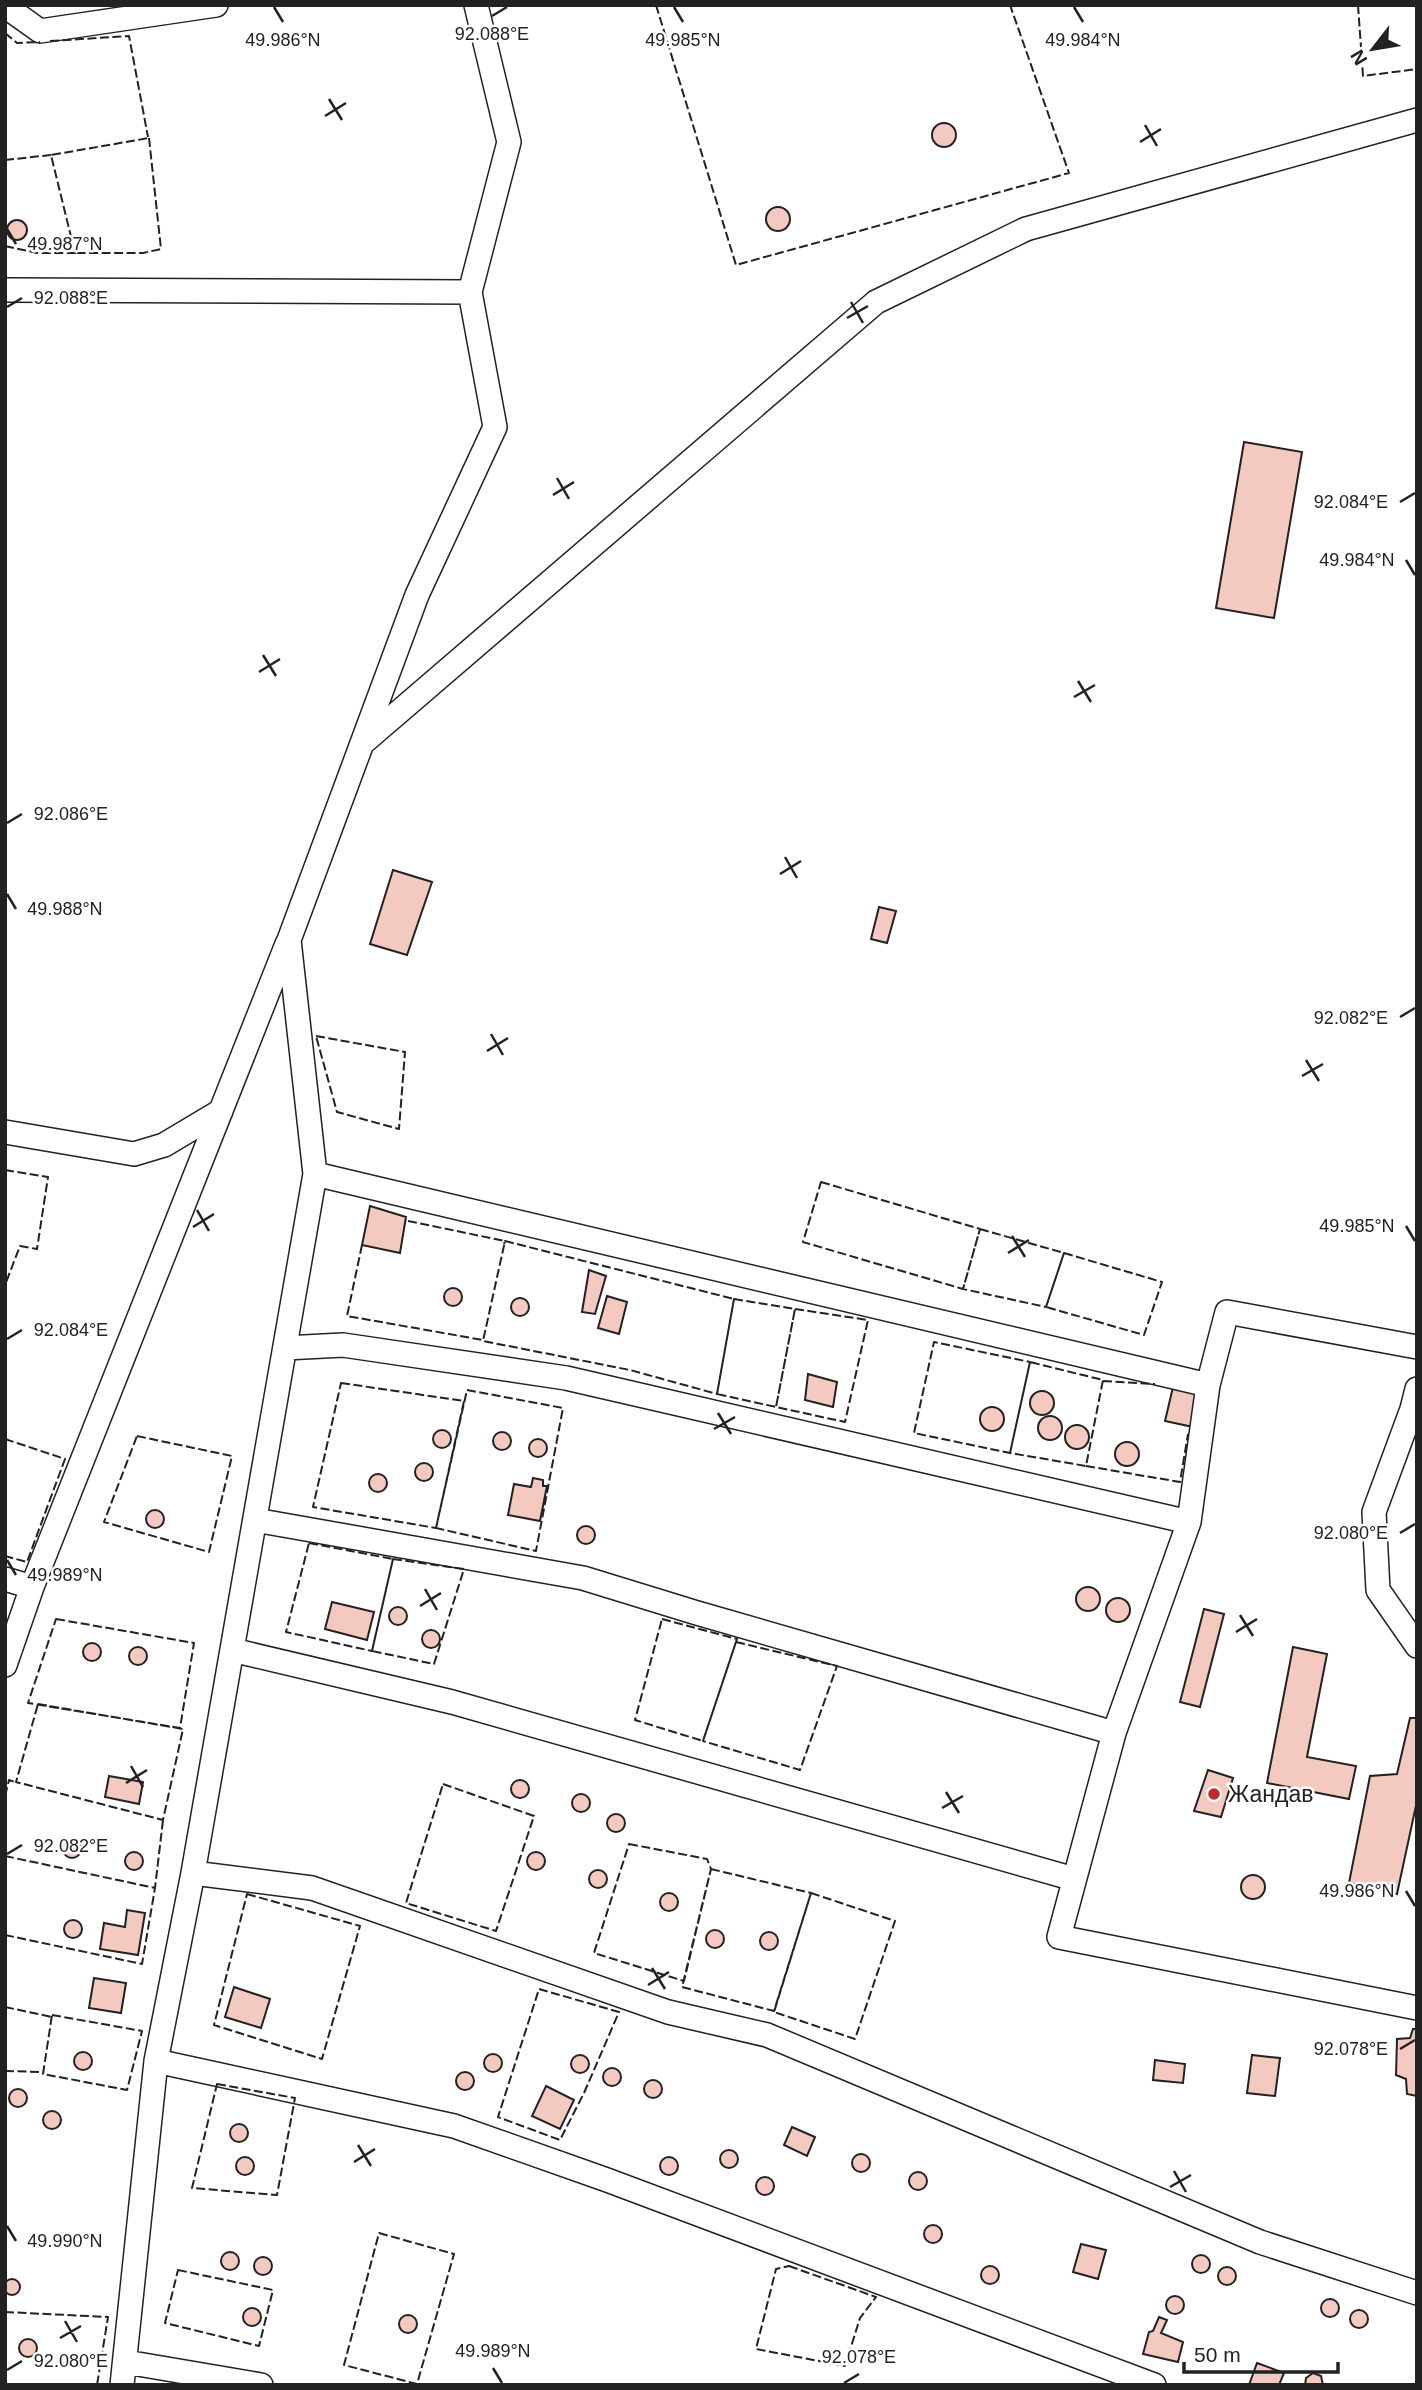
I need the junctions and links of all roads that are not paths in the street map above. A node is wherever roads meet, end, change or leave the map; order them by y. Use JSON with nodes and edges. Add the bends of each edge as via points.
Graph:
{"nodes":[{"id":1,"x":216,"y":5,"type":"edge"},
{"id":2,"x":476,"y":5,"type":"edge"},
{"id":3,"x":5,"y":6,"type":"edge"},
{"id":4,"x":1417,"y":120,"type":"edge"},
{"id":5,"x":5,"y":290,"type":"edge"},
{"id":6,"x":470,"y":292,"type":"junction"},
{"id":7,"x":362,"y":744,"type":"junction"},
{"id":8,"x":289,"y":940,"type":"junction"},
{"id":9,"x":221,"y":1111,"type":"junction"},
{"id":10,"x":5,"y":1132,"type":"edge"},
{"id":11,"x":315,"y":1174,"type":"junction"},
{"id":12,"x":285,"y":1348,"type":"junction"},
{"id":13,"x":1417,"y":1348,"type":"edge"},
{"id":14,"x":1208,"y":1385,"type":"junction"},
{"id":15,"x":1415,"y":1403,"type":"edge"},
{"id":16,"x":255,"y":1520,"type":"junction"},
{"id":17,"x":1189,"y":1522,"type":"junction"},
{"id":18,"x":5,"y":1578,"type":"edge"},
{"id":19,"x":32,"y":1587,"type":"junction"},
{"id":20,"x":1417,"y":1646,"type":"edge"},
{"id":21,"x":232,"y":1650,"type":"junction"},
{"id":22,"x":5,"y":1665,"type":"edge"},
{"id":23,"x":1114,"y":1733,"type":"junction"},
{"id":24,"x":193,"y":1873,"type":"junction"},
{"id":25,"x":1074,"y":1879,"type":"junction"},
{"id":26,"x":1417,"y":2008,"type":"edge"},
{"id":27,"x":156,"y":2062,"type":"junction"},
{"id":28,"x":1417,"y":2293,"type":"edge"},
{"id":29,"x":126,"y":2362,"type":"junction"},
{"id":30,"x":122,"y":2385,"type":"edge"},
{"id":31,"x":261,"y":2385,"type":"edge"},
{"id":32,"x":1154,"y":2385,"type":"edge"}],
"edges":[{"from":1,"to":3,"type":"street","via":[[40,32]]},
{"from":2,"to":6,"type":"street","via":[[509,142]]},
{"from":4,"to":7,"type":"street","via":[[1026,229],[876,302]]},
{"from":5,"to":6,"type":"street"},
{"from":6,"to":7,"type":"street","via":[[495,428],[417,595]]},
{"from":7,"to":8,"type":"street"},
{"from":8,"to":9,"type":"street"},
{"from":8,"to":11,"type":"street"},
{"from":9,"to":10,"type":"street","via":[[164,1145],[134,1154]]},
{"from":9,"to":19,"type":"street"},
{"from":11,"to":12,"type":"street"},
{"from":11,"to":14,"type":"street"},
{"from":12,"to":16,"type":"street"},
{"from":12,"to":17,"type":"street","via":[[343,1345],[566,1378]]},
{"from":13,"to":14,"type":"street","via":[[1227,1312]]},
{"from":14,"to":17,"type":"street"},
{"from":15,"to":20,"type":"street","via":[[1374,1513],[1378,1590]]},
{"from":16,"to":21,"type":"street"},
{"from":16,"to":23,"type":"street","via":[[583,1578]]},
{"from":17,"to":23,"type":"street"},
{"from":18,"to":19,"type":"street"},
{"from":19,"to":22,"type":"street"},
{"from":21,"to":24,"type":"street"},
{"from":21,"to":25,"type":"street","via":[[452,1702]]},
{"from":23,"to":25,"type":"street"},
{"from":24,"to":27,"type":"street"},
{"from":24,"to":28,"type":"street","via":[[312,1888],[668,2012],[767,2035],[1260,2242]]},
{"from":25,"to":26,"type":"street","via":[[1059,1937]]},
{"from":27,"to":29,"type":"street"},
{"from":27,"to":32,"type":"street","via":[[454,2126]]},
{"from":29,"to":30,"type":"street"},
{"from":29,"to":31,"type":"street"}]}
